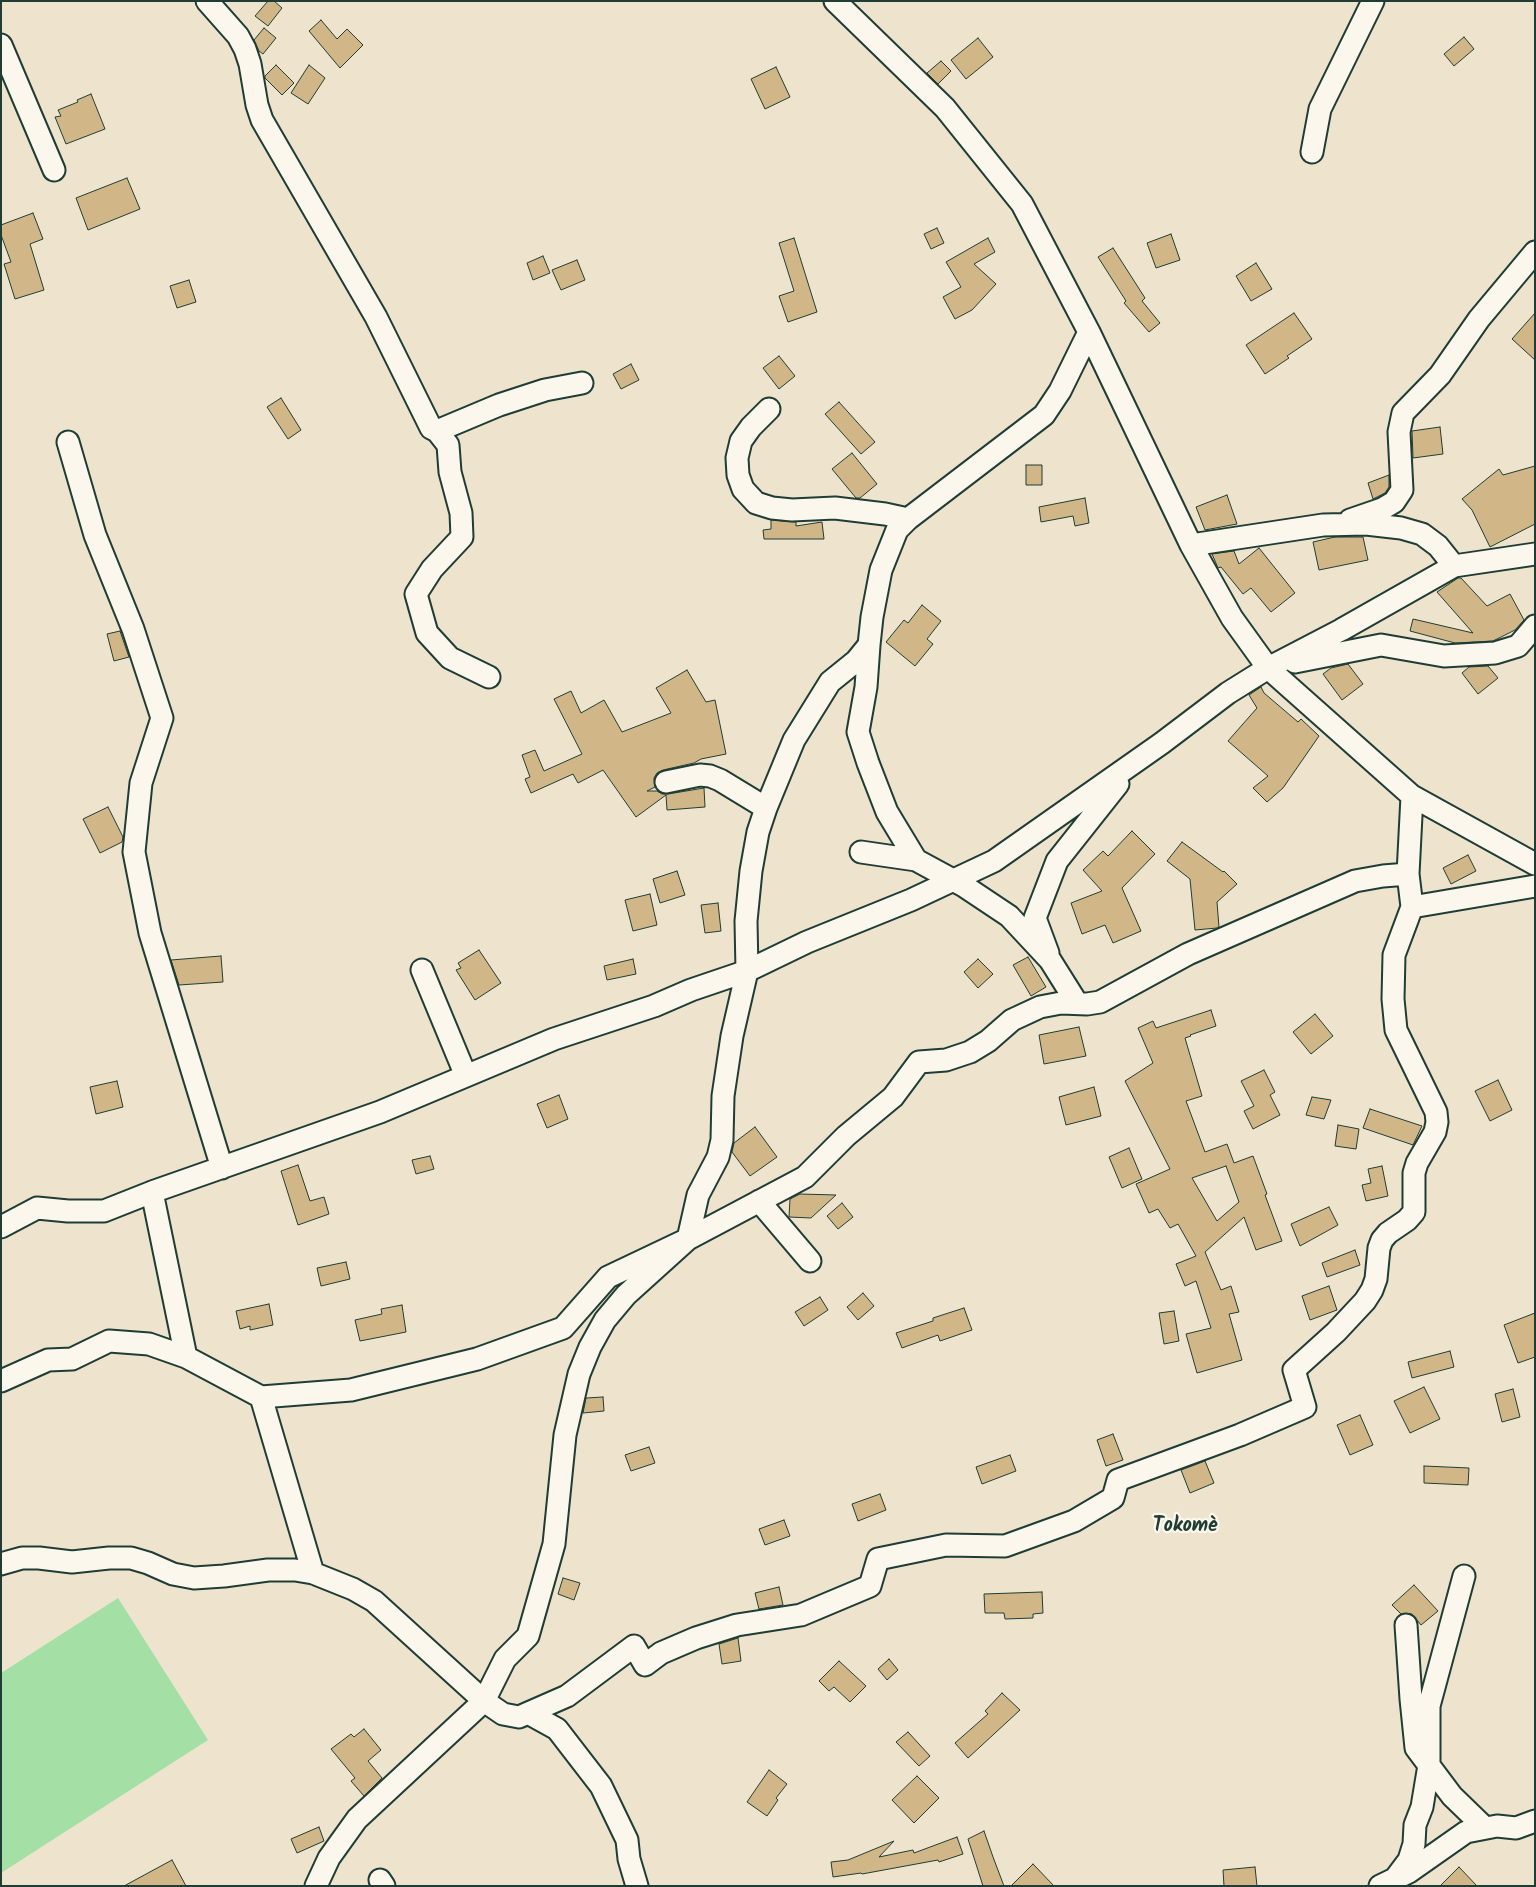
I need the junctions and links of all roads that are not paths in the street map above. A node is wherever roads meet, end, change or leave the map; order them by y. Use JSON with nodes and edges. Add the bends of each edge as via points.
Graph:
{"nodes":[{"id":1,"x":207,"y":1,"type":"edge"},
{"id":2,"x":835,"y":1,"type":"edge"},
{"id":3,"x":1373,"y":1,"type":"edge"},
{"id":4,"x":1,"y":45,"type":"edge"},
{"id":5,"x":1312,"y":152,"type":"dead end"},
{"id":6,"x":54,"y":170,"type":"dead end"},
{"id":7,"x":1535,"y":252,"type":"edge"},
{"id":8,"x":1089,"y":332,"type":"junction"},
{"id":9,"x":582,"y":383,"type":"dead end"},
{"id":10,"x":769,"y":409,"type":"dead end"},
{"id":11,"x":437,"y":431,"type":"junction"},
{"id":12,"x":68,"y":442,"type":"dead end"},
{"id":13,"x":908,"y":519,"type":"junction"},
{"id":14,"x":1338,"y":525,"type":"junction"},
{"id":15,"x":1191,"y":545,"type":"junction"},
{"id":16,"x":1535,"y":554,"type":"edge"},
{"id":17,"x":1454,"y":566,"type":"junction"},
{"id":18,"x":1535,"y":626,"type":"edge"},
{"id":19,"x":870,"y":645,"type":"junction"},
{"id":20,"x":1268,"y":668,"type":"junction"},
{"id":21,"x":489,"y":677,"type":"dead end"},
{"id":22,"x":1140,"y":758,"type":"junction"},
{"id":23,"x":666,"y":782,"type":"dead end"},
{"id":24,"x":1412,"y":796,"type":"junction"},
{"id":25,"x":766,"y":808,"type":"junction"},
{"id":26,"x":861,"y":852,"type":"dead end"},
{"id":27,"x":916,"y":860,"type":"junction"},
{"id":28,"x":1535,"y":864,"type":"edge"},
{"id":29,"x":1408,"y":874,"type":"junction"},
{"id":30,"x":954,"y":880,"type":"junction"},
{"id":31,"x":1535,"y":886,"type":"edge"},
{"id":32,"x":1412,"y":907,"type":"junction"},
{"id":33,"x":1050,"y":960,"type":"junction"},
{"id":34,"x":422,"y":970,"type":"dead end"},
{"id":35,"x":747,"y":971,"type":"junction"},
{"id":36,"x":1077,"y":1004,"type":"junction"},
{"id":37,"x":466,"y":1076,"type":"junction"},
{"id":38,"x":222,"y":1168,"type":"junction"},
{"id":39,"x":152,"y":1192,"type":"junction"},
{"id":40,"x":758,"y":1201,"type":"junction"},
{"id":41,"x":1,"y":1227,"type":"edge"},
{"id":42,"x":688,"y":1239,"type":"junction"},
{"id":43,"x":810,"y":1261,"type":"dead end"},
{"id":44,"x":186,"y":1357,"type":"junction"},
{"id":45,"x":1,"y":1381,"type":"edge"},
{"id":46,"x":261,"y":1397,"type":"junction"},
{"id":47,"x":1,"y":1564,"type":"edge"},
{"id":48,"x":312,"y":1573,"type":"junction"},
{"id":49,"x":1464,"y":1576,"type":"dead end"},
{"id":50,"x":1406,"y":1625,"type":"dead end"},
{"id":51,"x":484,"y":1701,"type":"junction"},
{"id":52,"x":528,"y":1713,"type":"junction"},
{"id":53,"x":1429,"y":1765,"type":"junction"},
{"id":54,"x":1535,"y":1822,"type":"edge"},
{"id":55,"x":1484,"y":1827,"type":"junction"},
{"id":56,"x":1391,"y":1883,"type":"edge"},
{"id":57,"x":316,"y":1886,"type":"edge"},
{"id":58,"x":637,"y":1886,"type":"edge"}],
"edges":[{"from":1,"to":11,"type":"street","via":[[238,36],[245,49],[262,120],[376,317],[431,428]]},
{"from":2,"to":8,"type":"street","via":[[945,108],[1022,204]]},
{"from":3,"to":5,"type":"street","via":[[1320,109]]},
{"from":4,"to":6,"type":"street"},
{"from":7,"to":14,"type":"street","via":[[1479,319],[1440,375],[1403,413],[1398,432],[1402,490],[1394,502]]},
{"from":8,"to":13,"type":"street","via":[[1060,391],[1044,415]]},
{"from":8,"to":15,"type":"street"},
{"from":9,"to":11,"type":"street","via":[[545,390],[499,405]]},
{"from":10,"to":13,"type":"street","via":[[741,441],[737,458],[743,489],[756,503],[792,510],[835,508]]},
{"from":11,"to":21,"type":"street","via":[[448,445],[450,472],[461,513],[462,538],[432,569],[416,594],[427,634],[450,658]]},
{"from":12,"to":38,"type":"street","via":[[95,535],[133,629],[162,718],[141,783],[134,852],[150,933]]},
{"from":13,"to":19,"type":"street","via":[[897,530],[881,570]]},
{"from":14,"to":15,"type":"street"},
{"from":14,"to":17,"type":"street","via":[[1366,524],[1422,534],[1438,546]]},
{"from":15,"to":20,"type":"street","via":[[1232,618]]},
{"from":16,"to":17,"type":"street"},
{"from":17,"to":20,"type":"street"},
{"from":18,"to":20,"type":"street","via":[[1518,646],[1495,652],[1444,656],[1381,646]]},
{"from":19,"to":25,"type":"street","via":[[830,682],[794,740]]},
{"from":19,"to":27,"type":"street","via":[[858,732],[887,812]]},
{"from":20,"to":22,"type":"street"},
{"from":20,"to":24,"type":"street"},
{"from":22,"to":30,"type":"street","via":[[994,861]]},
{"from":22,"to":33,"type":"street","via":[[1057,860],[1035,918]]},
{"from":23,"to":25,"type":"street","via":[[710,776]]},
{"from":24,"to":28,"type":"street"},
{"from":24,"to":29,"type":"street"},
{"from":25,"to":35,"type":"street","via":[[757,841],[746,921]]},
{"from":26,"to":27,"type":"street"},
{"from":27,"to":30,"type":"street"},
{"from":29,"to":32,"type":"street"},
{"from":29,"to":36,"type":"street","via":[[1355,881],[1188,954],[1100,1002]]},
{"from":30,"to":33,"type":"street","via":[[1009,916]]},
{"from":30,"to":35,"type":"street"},
{"from":31,"to":32,"type":"street"},
{"from":32,"to":52,"type":"street","via":[[1394,955],[1396,1030],[1438,1122],[1414,1173],[1414,1212],[1382,1240],[1372,1290],[1336,1332],[1294,1370],[1305,1407],[1118,1480],[1113,1498],[1074,1521],[1005,1546],[946,1544],[878,1559],[870,1586],[801,1614],[737,1625],[696,1638],[661,1653],[645,1665],[634,1646],[567,1696]]},
{"from":33,"to":36,"type":"street"},
{"from":34,"to":37,"type":"street"},
{"from":35,"to":37,"type":"street","via":[[554,1039]]},
{"from":35,"to":42,"type":"street","via":[[723,1096],[722,1140],[718,1157],[698,1195]]},
{"from":36,"to":40,"type":"street","via":[[1040,1007],[1012,1020],[970,1052],[946,1060],[919,1062],[893,1097],[846,1136],[805,1177]]},
{"from":37,"to":38,"type":"street","via":[[380,1112]]},
{"from":38,"to":39,"type":"street"},
{"from":39,"to":41,"type":"street","via":[[104,1211],[36,1208]]},
{"from":39,"to":44,"type":"street"},
{"from":40,"to":42,"type":"street"},
{"from":40,"to":43,"type":"street"},
{"from":42,"to":46,"type":"street","via":[[608,1277],[563,1328],[477,1359],[351,1390]]},
{"from":42,"to":51,"type":"street","via":[[605,1320],[578,1374],[565,1435],[554,1544],[528,1636],[505,1659]]},
{"from":44,"to":45,"type":"street","via":[[149,1344],[109,1341],[72,1359],[48,1360]]},
{"from":44,"to":46,"type":"street"},
{"from":46,"to":48,"type":"street"},
{"from":47,"to":48,"type":"street","via":[[22,1558],[72,1562],[132,1558],[173,1574],[194,1578],[268,1570]]},
{"from":48,"to":51,"type":"street","via":[[353,1588],[374,1601]]},
{"from":49,"to":53,"type":"street","via":[[1429,1706]]},
{"from":50,"to":53,"type":"street","via":[[1416,1748]]},
{"from":51,"to":52,"type":"street","via":[[508,1715],[519,1717]]},
{"from":51,"to":57,"type":"street","via":[[356,1819],[328,1858]]},
{"from":52,"to":58,"type":"street","via":[[557,1729],[601,1786],[627,1840]]},
{"from":53,"to":55,"type":"street","via":[[1452,1796]]},
{"from":53,"to":56,"type":"street","via":[[1409,1860]]},
{"from":54,"to":55,"type":"street","via":[[1516,1828]]},
{"from":55,"to":56,"type":"street","via":[[1466,1832]]}]}
